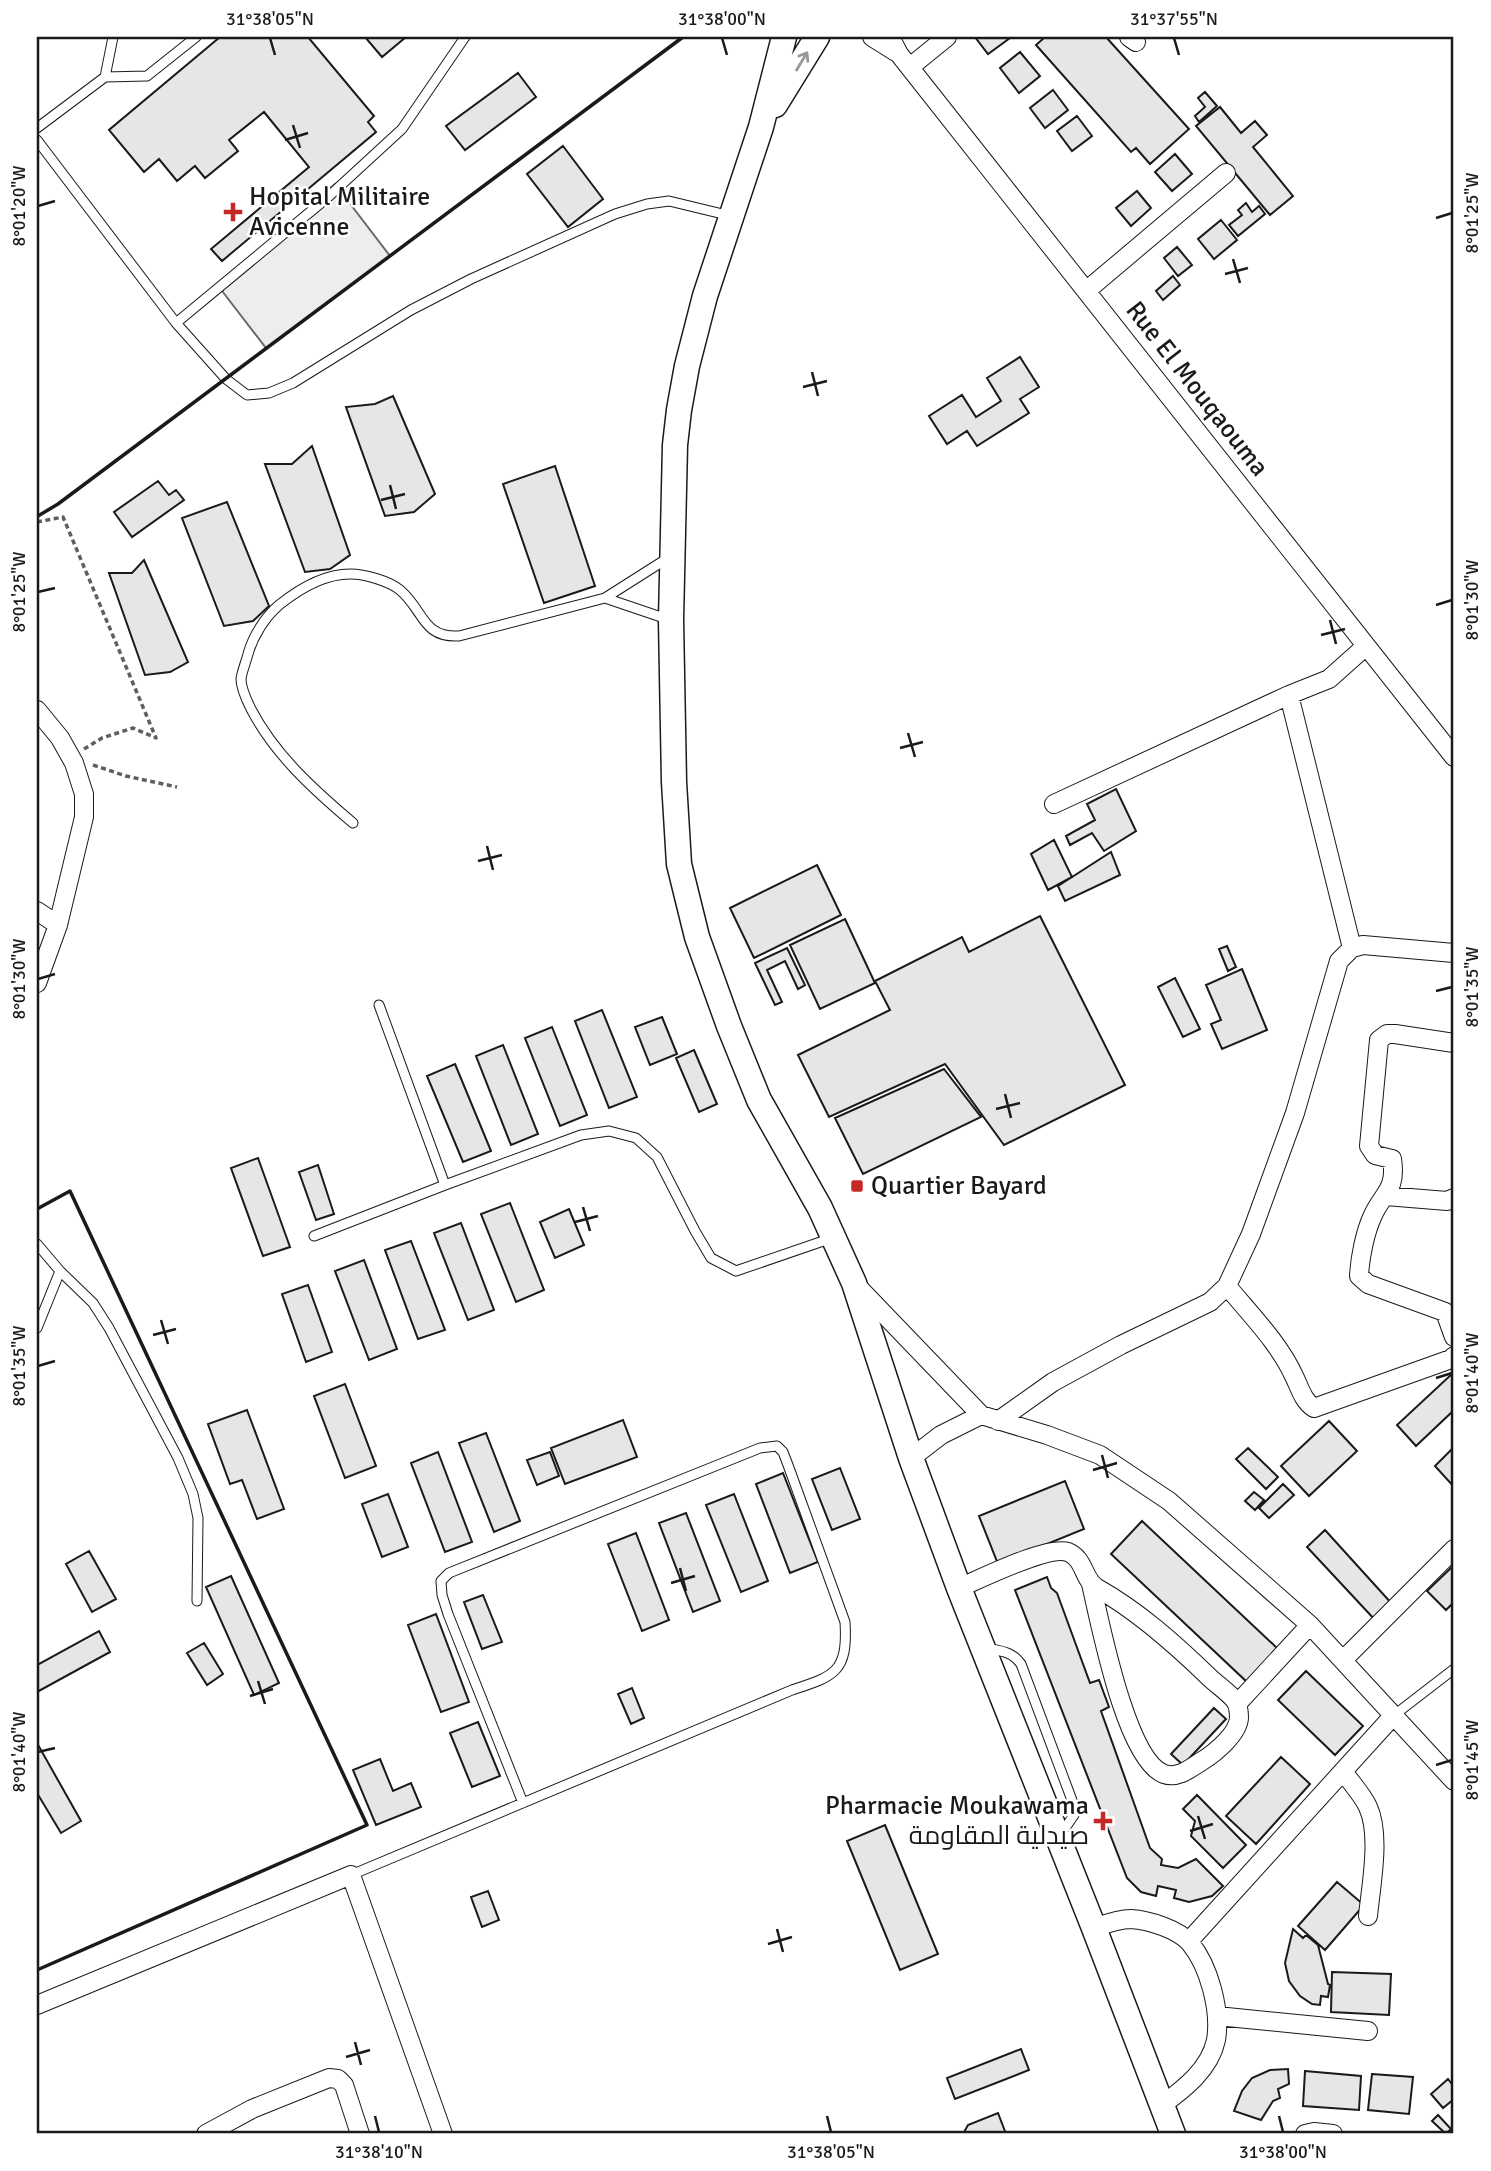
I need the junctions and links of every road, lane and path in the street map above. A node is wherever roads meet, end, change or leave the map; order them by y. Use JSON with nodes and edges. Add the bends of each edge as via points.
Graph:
{"nodes":[{"id":1,"x":113,"y":37,"type":"edge"},
{"id":2,"x":196,"y":37,"type":"edge"},
{"id":3,"x":465,"y":37,"type":"edge"},
{"id":4,"x":784,"y":37,"type":"edge"},
{"id":5,"x":817,"y":37,"type":"edge"},
{"id":6,"x":872,"y":37,"type":"edge"},
{"id":7,"x":890,"y":37,"type":"edge"},
{"id":8,"x":947,"y":37,"type":"edge"},
{"id":9,"x":905,"y":60,"type":"junction"},
{"id":10,"x":106,"y":77,"type":"junction"},
{"id":11,"x":761,"y":127,"type":"junction"},
{"id":12,"x":37,"y":128,"type":"edge"},
{"id":13,"x":37,"y":140,"type":"edge"},
{"id":14,"x":1226,"y":173,"type":"dead end"},
{"id":15,"x":732,"y":216,"type":"junction"},
{"id":16,"x":1086,"y":291,"type":"junction"},
{"id":17,"x":176,"y":323,"type":"junction"},
{"id":18,"x":37,"y":522,"type":"edge"},
{"id":19,"x":673,"y":555,"type":"junction"},
{"id":20,"x":605,"y":598,"type":"junction"},
{"id":21,"x":671,"y":620,"type":"junction"},
{"id":22,"x":1366,"y":646,"type":"junction"},
{"id":23,"x":1289,"y":695,"type":"junction"},
{"id":24,"x":37,"y":710,"type":"edge"},
{"id":25,"x":1447,"y":738,"type":"edge"},
{"id":26,"x":1454,"y":757,"type":"edge"},
{"id":27,"x":71,"y":758,"type":"junction"},
{"id":28,"x":177,"y":787,"type":"dead end"},
{"id":29,"x":1054,"y":804,"type":"dead end"},
{"id":30,"x":354,"y":823,"type":"dead end"},
{"id":31,"x":37,"y":911,"type":"edge"},
{"id":32,"x":58,"y":925,"type":"junction"},
{"id":33,"x":1352,"y":948,"type":"junction"},
{"id":34,"x":1454,"y":953,"type":"edge"},
{"id":35,"x":37,"y":983,"type":"edge"},
{"id":36,"x":379,"y":1005,"type":"dead end"},
{"id":37,"x":1454,"y":1042,"type":"edge"},
{"id":38,"x":445,"y":1185,"type":"junction"},
{"id":39,"x":1386,"y":1196,"type":"junction"},
{"id":40,"x":1454,"y":1198,"type":"edge"},
{"id":41,"x":314,"y":1236,"type":"dead end"},
{"id":42,"x":835,"y":1237,"type":"junction"},
{"id":43,"x":37,"y":1244,"type":"edge"},
{"id":44,"x":60,"y":1271,"type":"junction"},
{"id":45,"x":854,"y":1283,"type":"junction"},
{"id":46,"x":1227,"y":1286,"type":"junction"},
{"id":47,"x":1450,"y":1310,"type":"edge"},
{"id":48,"x":37,"y":1328,"type":"edge"},
{"id":49,"x":1454,"y":1337,"type":"edge"},
{"id":50,"x":1454,"y":1356,"type":"edge"},
{"id":51,"x":981,"y":1415,"type":"junction"},
{"id":52,"x":999,"y":1421,"type":"junction"},
{"id":53,"x":911,"y":1458,"type":"junction"},
{"id":54,"x":1454,"y":1549,"type":"edge"},
{"id":55,"x":1091,"y":1584,"type":"junction"},
{"id":56,"x":959,"y":1588,"type":"junction"},
{"id":57,"x":197,"y":1601,"type":"dead end"},
{"id":58,"x":1310,"y":1625,"type":"junction"},
{"id":59,"x":1343,"y":1660,"type":"junction"},
{"id":60,"x":1454,"y":1669,"type":"edge"},
{"id":61,"x":1237,"y":1704,"type":"junction"},
{"id":62,"x":1393,"y":1716,"type":"junction"},
{"id":63,"x":1343,"y":1771,"type":"junction"},
{"id":64,"x":1454,"y":1781,"type":"edge"},
{"id":65,"x":523,"y":1803,"type":"junction"},
{"id":66,"x":351,"y":1875,"type":"junction"},
{"id":67,"x":1368,"y":1916,"type":"dead end"},
{"id":68,"x":1094,"y":1928,"type":"junction"},
{"id":69,"x":1189,"y":1941,"type":"junction"},
{"id":70,"x":37,"y":2005,"type":"edge"},
{"id":71,"x":1217,"y":2016,"type":"junction"},
{"id":72,"x":1368,"y":2031,"type":"dead end"},
{"id":73,"x":1162,"y":2105,"type":"junction"},
{"id":74,"x":206,"y":2134,"type":"edge"},
{"id":75,"x":360,"y":2134,"type":"edge"},
{"id":76,"x":443,"y":2134,"type":"edge"},
{"id":77,"x":1173,"y":2134,"type":"edge"},
{"id":78,"x":1305,"y":2134,"type":"edge"},
{"id":79,"x":1333,"y":2134,"type":"edge"}],
"edges":[{"from":1,"to":10,"type":"lane"},
{"from":2,"to":10,"type":"lane","via":[[147,76]]},
{"from":3,"to":17,"type":"lane","via":[[401,129],[327,198]]},
{"from":4,"to":11,"type":"main road"},
{"from":11,"to":5,"type":"main road","one_way":true},
{"from":6,"to":9,"type":"street","name":"Rue El Mouqaouma"},
{"from":7,"to":9,"type":"street","name":"Rue El Mouqaouma"},
{"from":8,"to":9,"type":"street"},
{"from":9,"to":16,"type":"street","name":"Rue El Mouqaouma"},
{"from":10,"to":12,"type":"lane"},
{"from":11,"to":15,"type":"main road"},
{"from":13,"to":17,"type":"lane"},
{"from":14,"to":16,"type":"street"},
{"from":15,"to":17,"type":"lane","via":[[669,201],[615,214],[411,310],[269,393],[247,395],[226,379]]},
{"from":15,"to":19,"type":"main road","via":[[687,366],[676,445]]},
{"from":16,"to":22,"type":"street","name":"Rue El Mouqaouma"},
{"from":18,"to":27,"type":"path","via":[[63,517],[156,738],[133,727],[102,738]]},
{"from":19,"to":20,"type":"lane"},
{"from":19,"to":21,"type":"main road"},
{"from":20,"to":21,"type":"lane"},
{"from":20,"to":30,"type":"lane","via":[[445,636],[430,628],[400,590],[352,574],[299,589],[271,612],[251,643],[241,680],[245,697],[265,735],[310,785]]},
{"from":21,"to":42,"type":"main road","via":[[679,864],[697,937],[759,1100]]},
{"from":22,"to":23,"type":"street","via":[[1329,679]]},
{"from":22,"to":25,"type":"street","name":"Rue El Mouqaouma"},
{"from":23,"to":29,"type":"street"},
{"from":23,"to":33,"type":"street"},
{"from":24,"to":27,"type":"street"},
{"from":25,"to":26,"type":"street","name":"Rue El Mouqaouma"},
{"from":27,"to":28,"type":"path"},
{"from":27,"to":32,"type":"street","via":[[84,794],[84,817]]},
{"from":31,"to":32,"type":"street"},
{"from":32,"to":35,"type":"street"},
{"from":33,"to":34,"type":"street","via":[[1363,945]]},
{"from":33,"to":46,"type":"street","via":[[1339,961],[1295,1113]]},
{"from":36,"to":38,"type":"lane"},
{"from":37,"to":39,"type":"street","via":[[1395,1034],[1380,1040],[1369,1146],[1375,1155],[1392,1159],[1391,1190]]},
{"from":38,"to":41,"type":"lane"},
{"from":38,"to":42,"type":"lane","via":[[581,1135],[609,1131],[636,1138],[657,1157],[712,1258],[736,1271]]},
{"from":39,"to":40,"type":"street"},
{"from":39,"to":47,"type":"street","via":[[1371,1218],[1359,1276],[1378,1288]]},
{"from":42,"to":45,"type":"main road"},
{"from":43,"to":44,"type":"lane"},
{"from":44,"to":48,"type":"lane"},
{"from":44,"to":57,"type":"lane","via":[[93,1303],[109,1328],[193,1494],[198,1518]]},
{"from":45,"to":51,"type":"street"},
{"from":45,"to":53,"type":"main road"},
{"from":46,"to":50,"type":"street","via":[[1276,1347],[1307,1404],[1314,1408]]},
{"from":46,"to":52,"type":"street","via":[[1210,1301],[1053,1382]]},
{"from":47,"to":49,"type":"street"},
{"from":51,"to":52,"type":"street"},
{"from":51,"to":53,"type":"street","via":[[941,1435]]},
{"from":52,"to":58,"type":"street","via":[[1100,1455],[1135,1477],[1169,1501]]},
{"from":53,"to":56,"type":"main road"},
{"from":54,"to":59,"type":"street"},
{"from":55,"to":56,"type":"street","via":[[1080,1560],[1056,1551]]},
{"from":55,"to":61,"type":"street","via":[[1122,1601]]},
{"from":55,"to":61,"type":"street","via":[[1122,1705],[1135,1739],[1162,1774],[1186,1772],[1212,1755],[1237,1727]]},
{"from":56,"to":68,"type":"main road"},
{"from":58,"to":59,"type":"street"},
{"from":58,"to":61,"type":"street"},
{"from":59,"to":62,"type":"street"},
{"from":60,"to":62,"type":"lane"},
{"from":62,"to":63,"type":"street"},
{"from":62,"to":64,"type":"street"},
{"from":63,"to":67,"type":"street","via":[[1372,1816]]},
{"from":63,"to":69,"type":"street"},
{"from":65,"to":65,"type":"lane","via":[[448,1615],[441,1581],[449,1573],[761,1448],[777,1446],[845,1622],[841,1665],[827,1679]]},
{"from":65,"to":66,"type":"lane"},
{"from":66,"to":70,"type":"street"},
{"from":66,"to":76,"type":"street"},
{"from":68,"to":69,"type":"street","via":[[1129,1919],[1161,1925]]},
{"from":68,"to":73,"type":"main road"},
{"from":69,"to":71,"type":"street","via":[[1211,1982]]},
{"from":71,"to":72,"type":"street"},
{"from":71,"to":73,"type":"street","via":[[1216,2041],[1204,2065],[1189,2085]]},
{"from":73,"to":77,"type":"main road"},
{"from":74,"to":75,"type":"street","via":[[252,2109],[332,2078],[344,2085]]},
{"from":78,"to":79,"type":"street"}]}
